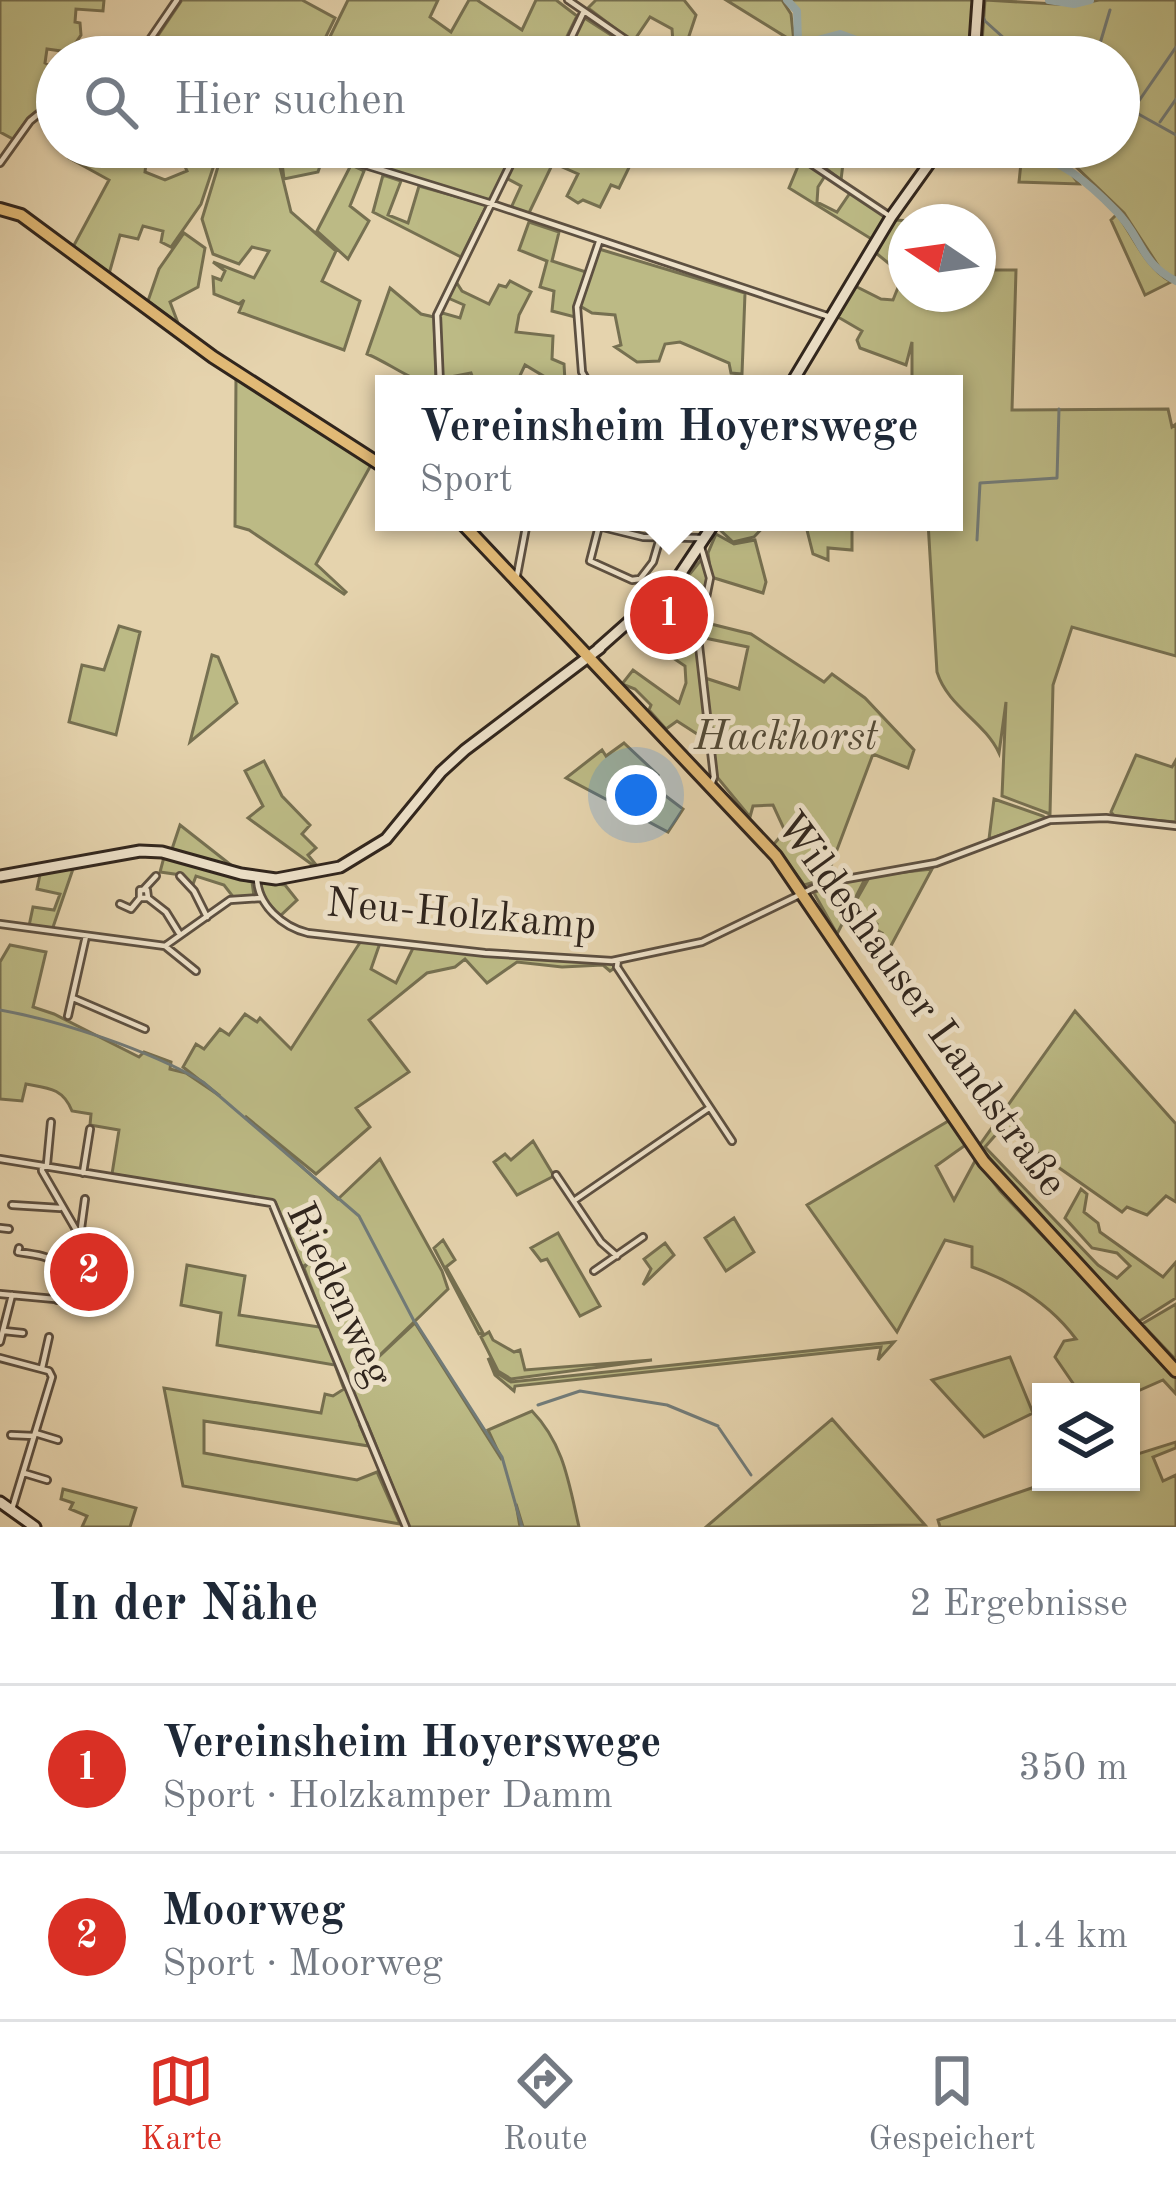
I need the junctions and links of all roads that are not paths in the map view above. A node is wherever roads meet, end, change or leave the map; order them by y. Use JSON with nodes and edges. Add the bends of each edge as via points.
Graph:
{"nodes":[{"id":1,"x":177,"y":0,"type":"edge"},
{"id":2,"x":568,"y":0,"type":"edge"},
{"id":3,"x":978,"y":0,"type":"edge"},
{"id":4,"x":584,"y":11,"type":"junction"},
{"id":5,"x":154,"y":36,"type":"edge"},
{"id":6,"x":572,"y":36,"type":"edge"},
{"id":7,"x":620,"y":36,"type":"edge"},
{"id":8,"x":975,"y":36,"type":"edge"},
{"id":9,"x":36,"y":116,"type":"edge"},
{"id":10,"x":0,"y":163,"type":"edge"},
{"id":11,"x":376,"y":168,"type":"edge"},
{"id":12,"x":509,"y":168,"type":"edge"},
{"id":13,"x":818,"y":168,"type":"edge"},
{"id":14,"x":926,"y":168,"type":"edge"},
{"id":15,"x":492,"y":204,"type":"junction"},
{"id":16,"x":900,"y":204,"type":"edge"},
{"id":17,"x":3,"y":210,"type":"edge"},
{"id":18,"x":888,"y":215,"type":"edge"},
{"id":19,"x":888,"y":222,"type":"edge"},
{"id":20,"x":599,"y":242,"type":"junction"},
{"id":21,"x":830,"y":318,"type":"junction"},
{"id":22,"x":440,"y":375,"type":"edge"},
{"id":23,"x":584,"y":375,"type":"edge"},
{"id":24,"x":796,"y":375,"type":"edge"},
{"id":25,"x":375,"y":461,"type":"edge"},
{"id":26,"x":470,"y":531,"type":"edge"},
{"id":27,"x":525,"y":531,"type":"edge"},
{"id":28,"x":598,"y":531,"type":"edge"},
{"id":29,"x":624,"y":531,"type":"edge"},
{"id":30,"x":708,"y":531,"type":"edge"},
{"id":31,"x":660,"y":538,"type":"junction"},
{"id":32,"x":703,"y":544,"type":"junction"},
{"id":33,"x":515,"y":576,"type":"junction"},
{"id":34,"x":589,"y":657,"type":"junction"},
{"id":35,"x":711,"y":784,"type":"junction"},
{"id":36,"x":1176,"y":826,"type":"edge"},
{"id":37,"x":0,"y":876,"type":"edge"},
{"id":38,"x":180,"y":876,"type":"dead end"},
{"id":39,"x":157,"y":877,"type":"dead end"},
{"id":40,"x":257,"y":877,"type":"junction"},
{"id":41,"x":802,"y":894,"type":"junction"},
{"id":42,"x":144,"y":895,"type":"junction"},
{"id":43,"x":261,"y":898,"type":"junction"},
{"id":44,"x":120,"y":904,"type":"dead end"},
{"id":45,"x":207,"y":917,"type":"junction"},
{"id":46,"x":0,"y":924,"type":"edge"},
{"id":47,"x":179,"y":933,"type":"junction"},
{"id":48,"x":86,"y":936,"type":"junction"},
{"id":49,"x":165,"y":946,"type":"junction"},
{"id":50,"x":618,"y":960,"type":"junction"},
{"id":51,"x":196,"y":971,"type":"dead end"},
{"id":52,"x":65,"y":991,"type":"dead end"},
{"id":53,"x":73,"y":995,"type":"junction"},
{"id":54,"x":68,"y":1016,"type":"dead end"},
{"id":55,"x":145,"y":1029,"type":"dead end"},
{"id":56,"x":709,"y":1108,"type":"junction"},
{"id":57,"x":51,"y":1122,"type":"dead end"},
{"id":58,"x":90,"y":1129,"type":"dead end"},
{"id":59,"x":732,"y":1141,"type":"dead end"},
{"id":60,"x":0,"y":1159,"type":"edge"},
{"id":61,"x":45,"y":1166,"type":"junction"},
{"id":62,"x":83,"y":1172,"type":"junction"},
{"id":63,"x":556,"y":1175,"type":"dead end"},
{"id":64,"x":85,"y":1199,"type":"dead end"},
{"id":65,"x":574,"y":1200,"type":"junction"},
{"id":66,"x":12,"y":1205,"type":"dead end"},
{"id":67,"x":63,"y":1207,"type":"junction"},
{"id":68,"x":0,"y":1228,"type":"edge"},
{"id":69,"x":9,"y":1229,"type":"dead end"},
{"id":70,"x":80,"y":1236,"type":"junction"},
{"id":71,"x":643,"y":1237,"type":"dead end"},
{"id":72,"x":19,"y":1247,"type":"dead end"},
{"id":73,"x":616,"y":1256,"type":"junction"},
{"id":74,"x":594,"y":1271,"type":"dead end"},
{"id":75,"x":0,"y":1294,"type":"edge"},
{"id":76,"x":12,"y":1294,"type":"junction"},
{"id":77,"x":57,"y":1300,"type":"junction"},
{"id":78,"x":4,"y":1331,"type":"junction"},
{"id":79,"x":23,"y":1333,"type":"dead end"},
{"id":80,"x":49,"y":1336,"type":"dead end"},
{"id":81,"x":0,"y":1342,"type":"edge"},
{"id":82,"x":0,"y":1358,"type":"edge"},
{"id":83,"x":42,"y":1368,"type":"junction"},
{"id":84,"x":1176,"y":1371,"type":"edge"},
{"id":85,"x":11,"y":1435,"type":"dead end"},
{"id":86,"x":35,"y":1435,"type":"junction"},
{"id":87,"x":58,"y":1440,"type":"dead end"},
{"id":88,"x":23,"y":1472,"type":"junction"},
{"id":89,"x":47,"y":1480,"type":"dead end"},
{"id":90,"x":0,"y":1502,"type":"edge"},
{"id":91,"x":12,"y":1510,"type":"junction"},
{"id":92,"x":35,"y":1527,"type":"edge"},
{"id":93,"x":406,"y":1527,"type":"edge"}],
"edges":[{"from":1,"to":5,"type":"street"},
{"from":2,"to":4,"type":"street"},
{"from":3,"to":8,"type":"street"},
{"from":4,"to":6,"type":"street"},
{"from":4,"to":7,"type":"street"},
{"from":9,"to":10,"type":"street"},
{"from":11,"to":15,"type":"street"},
{"from":12,"to":15,"type":"street"},
{"from":13,"to":18,"type":"street"},
{"from":14,"to":16,"type":"street"},
{"from":15,"to":20,"type":"street"},
{"from":15,"to":22,"type":"street","via":[[437,315]]},
{"from":17,"to":25,"type":"main road"},
{"from":19,"to":21,"type":"street"},
{"from":20,"to":21,"type":"street"},
{"from":20,"to":23,"type":"street","via":[[577,307]]},
{"from":21,"to":24,"type":"street"},
{"from":26,"to":33,"type":"main road","name":"Wildeshauser Landstraße"},
{"from":27,"to":33,"type":"street"},
{"from":28,"to":31,"type":"street","via":[[590,561],[635,580]]},
{"from":29,"to":31,"type":"street"},
{"from":30,"to":32,"type":"street"},
{"from":31,"to":32,"type":"street"},
{"from":32,"to":34,"type":"street","via":[[665,591]]},
{"from":32,"to":35,"type":"street","via":[[710,578],[698,637]]},
{"from":33,"to":34,"type":"main road","name":"Wildeshauser Landstraße"},
{"from":34,"to":35,"type":"main road","name":"Wildeshauser Landstraße"},
{"from":34,"to":40,"type":"street","via":[[465,750],[364,855],[315,874]]},
{"from":35,"to":41,"type":"main road","name":"Wildeshauser Landstraße"},
{"from":36,"to":41,"type":"street","name":"Neu-Holzkamp","via":[[1050,820],[936,863],[841,878]]},
{"from":37,"to":40,"type":"street","via":[[140,851]]},
{"from":38,"to":45,"type":"street"},
{"from":39,"to":42,"type":"street"},
{"from":40,"to":43,"type":"street"},
{"from":41,"to":50,"type":"street","name":"Neu-Holzkamp","via":[[723,934]]},
{"from":41,"to":84,"type":"main road","name":"Wildeshauser Landstraße","via":[[979,1156]]},
{"from":42,"to":44,"type":"street","via":[[131,909]]},
{"from":42,"to":47,"type":"street"},
{"from":43,"to":45,"type":"street","via":[[230,900]]},
{"from":43,"to":50,"type":"street","name":"Neu-Holzkamp","via":[[286,925],[308,933]]},
{"from":45,"to":47,"type":"street"},
{"from":46,"to":48,"type":"street"},
{"from":47,"to":49,"type":"street"},
{"from":48,"to":49,"type":"street"},
{"from":48,"to":53,"type":"street"},
{"from":49,"to":51,"type":"street"},
{"from":50,"to":56,"type":"street","name":"Neu-Holzkamp"},
{"from":52,"to":53,"type":"street"},
{"from":53,"to":54,"type":"street"},
{"from":53,"to":55,"type":"street"},
{"from":56,"to":59,"type":"street","name":"Neu-Holzkamp"},
{"from":56,"to":65,"type":"street"},
{"from":57,"to":61,"type":"street"},
{"from":58,"to":62,"type":"street"},
{"from":60,"to":61,"type":"street","name":"Riedenweg"},
{"from":61,"to":62,"type":"street","name":"Riedenweg"},
{"from":61,"to":67,"type":"street"},
{"from":62,"to":93,"type":"street","name":"Riedenweg","via":[[272,1204]]},
{"from":63,"to":65,"type":"street"},
{"from":64,"to":70,"type":"street"},
{"from":65,"to":73,"type":"street"},
{"from":66,"to":67,"type":"street"},
{"from":67,"to":70,"type":"street"},
{"from":68,"to":69,"type":"street"},
{"from":70,"to":77,"type":"street","via":[[116,1297],[109,1304]]},
{"from":71,"to":73,"type":"street"},
{"from":72,"to":77,"type":"street","via":[[56,1262]]},
{"from":73,"to":74,"type":"street"},
{"from":75,"to":76,"type":"street"},
{"from":76,"to":77,"type":"street"},
{"from":76,"to":78,"type":"street"},
{"from":78,"to":79,"type":"street"},
{"from":78,"to":81,"type":"street"},
{"from":80,"to":83,"type":"street"},
{"from":82,"to":83,"type":"street"},
{"from":83,"to":86,"type":"street","via":[[52,1377]]},
{"from":85,"to":86,"type":"street"},
{"from":86,"to":87,"type":"street"},
{"from":86,"to":88,"type":"street"},
{"from":88,"to":89,"type":"street"},
{"from":88,"to":91,"type":"street"},
{"from":90,"to":91,"type":"street"},
{"from":91,"to":92,"type":"street"}]}
